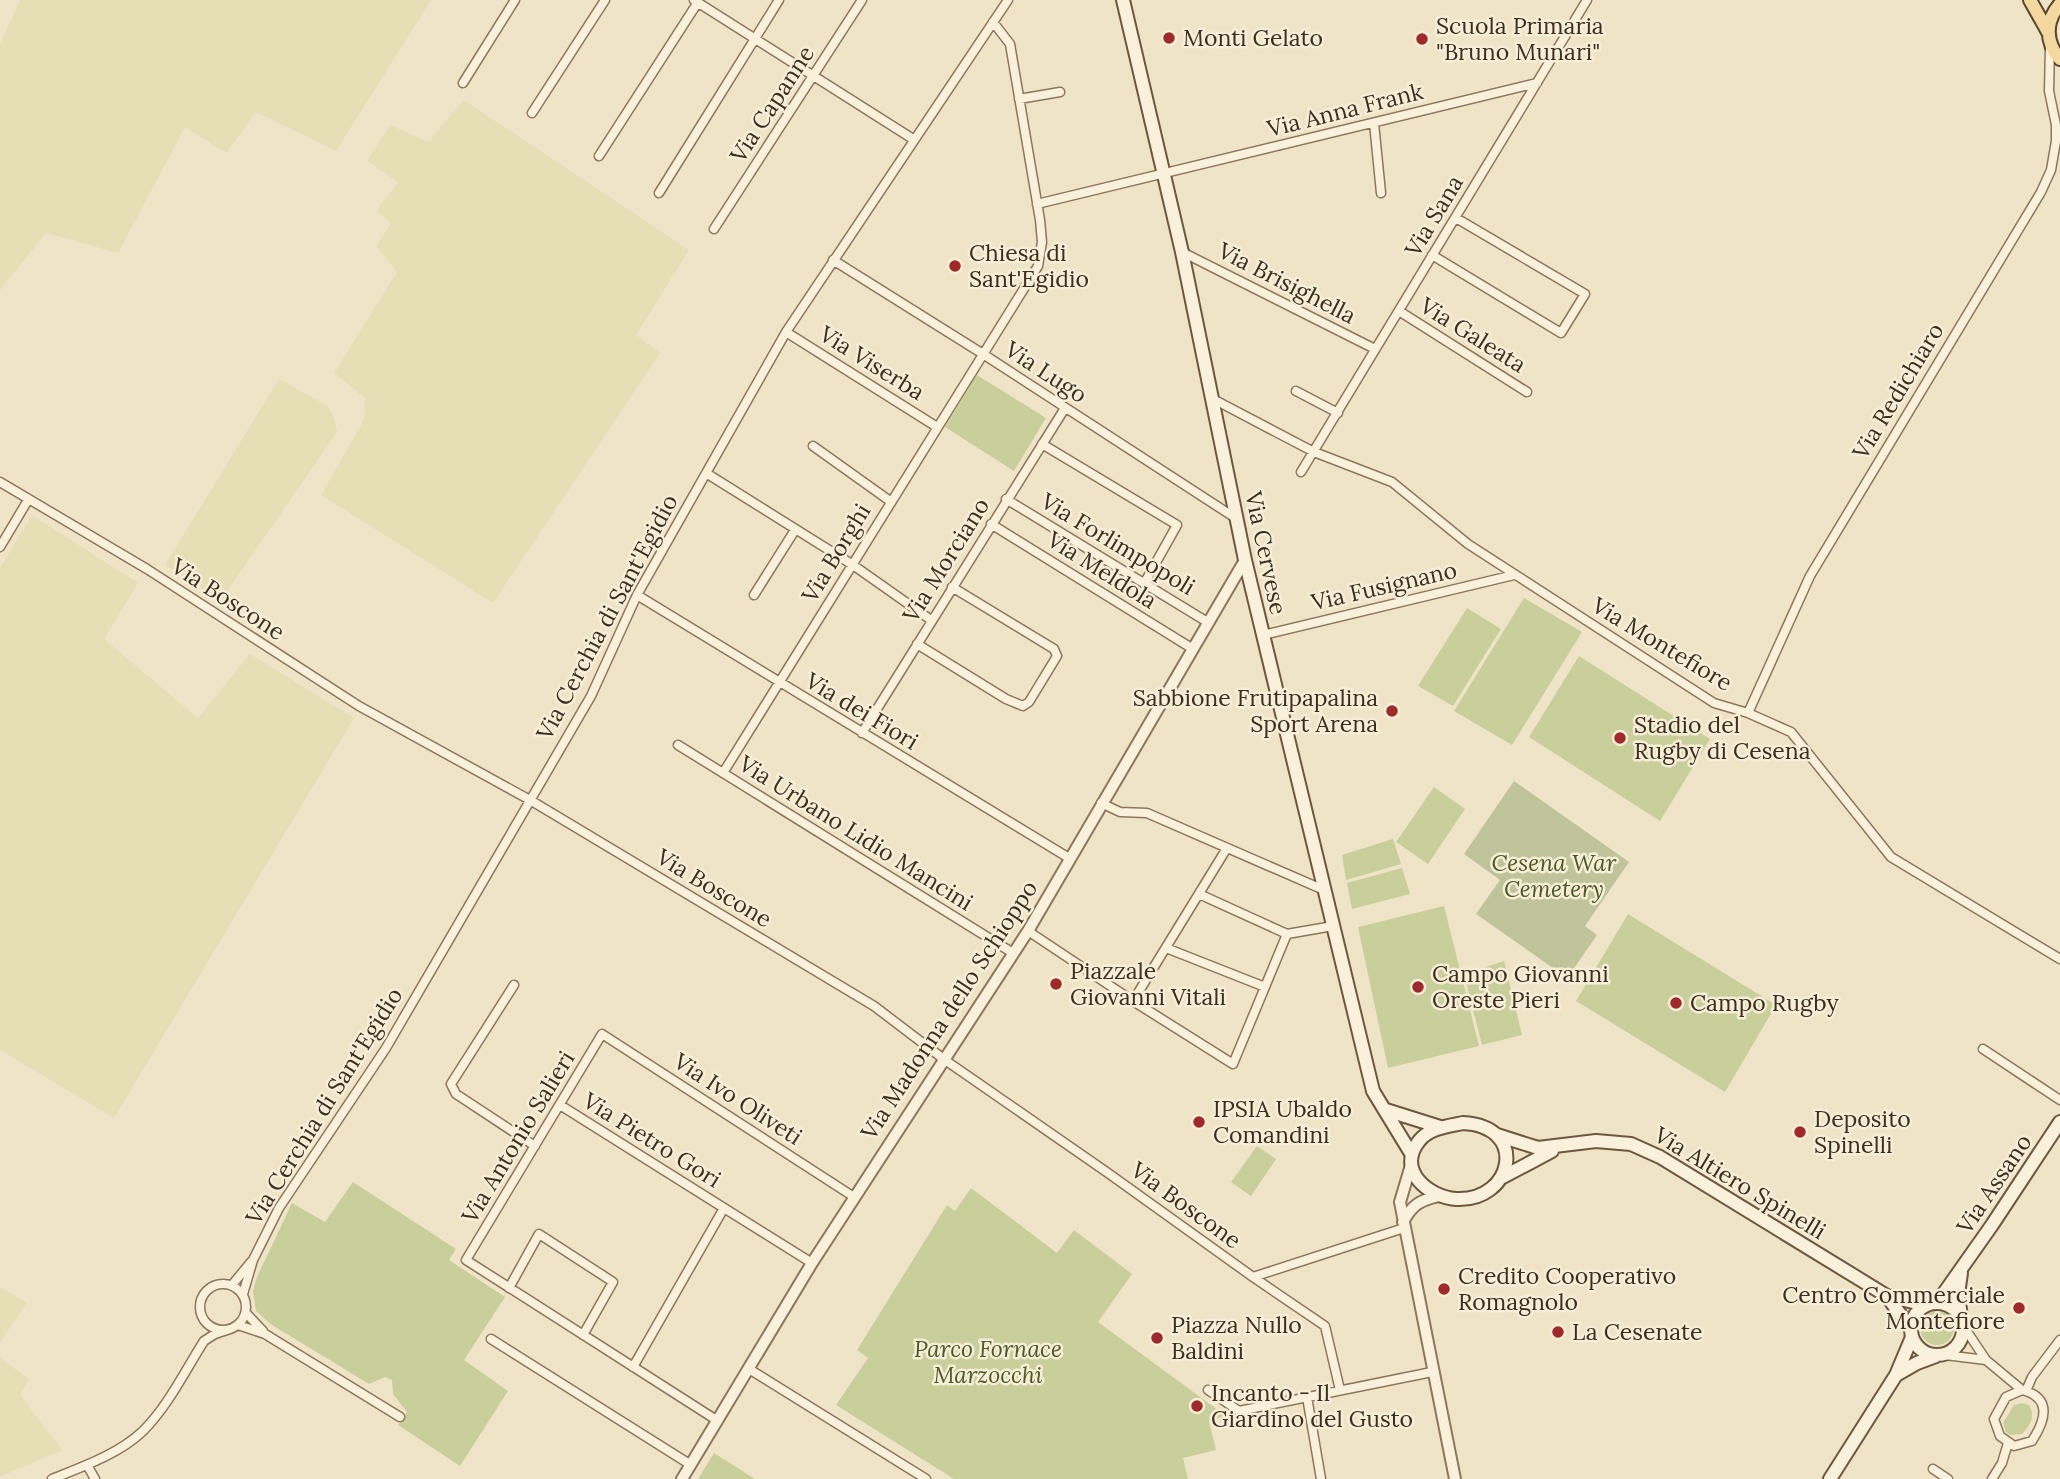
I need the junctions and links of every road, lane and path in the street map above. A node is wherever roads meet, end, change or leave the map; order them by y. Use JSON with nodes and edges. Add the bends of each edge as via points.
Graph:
{"nodes":[{"id":1,"x":515,"y":0,"type":"edge"},
{"id":2,"x":605,"y":0,"type":"edge"},
{"id":3,"x":779,"y":0,"type":"edge"},
{"id":4,"x":862,"y":0,"type":"edge"},
{"id":5,"x":1008,"y":0,"type":"edge"},
{"id":6,"x":1123,"y":0,"type":"edge"},
{"id":7,"x":1587,"y":0,"type":"edge"},
{"id":8,"x":2030,"y":0,"type":"edge"},
{"id":9,"x":696,"y":1,"type":"edge"},
{"id":10,"x":2060,"y":4,"type":"edge"},
{"id":11,"x":993,"y":22,"type":"junction"},
{"id":12,"x":2049,"y":37,"type":"junction"},
{"id":13,"x":754,"y":39,"type":"junction"},
{"id":14,"x":2060,"y":59,"type":"edge"},
{"id":15,"x":2060,"y":71,"type":"edge"},
{"id":16,"x":812,"y":76,"type":"junction"},
{"id":17,"x":463,"y":83,"type":"dead end"},
{"id":18,"x":1536,"y":83,"type":"junction"},
{"id":19,"x":2050,"y":86,"type":"junction"},
{"id":20,"x":1060,"y":92,"type":"dead end"},
{"id":21,"x":1019,"y":99,"type":"junction"},
{"id":22,"x":532,"y":113,"type":"dead end"},
{"id":23,"x":1374,"y":123,"type":"junction"},
{"id":24,"x":913,"y":139,"type":"junction"},
{"id":25,"x":599,"y":156,"type":"dead end"},
{"id":26,"x":1162,"y":174,"type":"junction"},
{"id":27,"x":659,"y":193,"type":"dead end"},
{"id":28,"x":1381,"y":193,"type":"dead end"},
{"id":29,"x":1037,"y":204,"type":"junction"},
{"id":30,"x":1456,"y":218,"type":"junction"},
{"id":31,"x":714,"y":229,"type":"dead end"},
{"id":32,"x":1182,"y":252,"type":"junction"},
{"id":33,"x":1432,"y":255,"type":"junction"},
{"id":34,"x":833,"y":260,"type":"junction"},
{"id":35,"x":1399,"y":311,"type":"junction"},
{"id":36,"x":786,"y":332,"type":"junction"},
{"id":37,"x":1375,"y":349,"type":"junction"},
{"id":38,"x":983,"y":354,"type":"junction"},
{"id":39,"x":1296,"y":391,"type":"dead end"},
{"id":40,"x":1527,"y":392,"type":"dead end"},
{"id":41,"x":1213,"y":399,"type":"junction"},
{"id":42,"x":1065,"y":408,"type":"junction"},
{"id":43,"x":1338,"y":414,"type":"junction"},
{"id":44,"x":937,"y":427,"type":"junction"},
{"id":45,"x":1042,"y":443,"type":"junction"},
{"id":46,"x":813,"y":446,"type":"dead end"},
{"id":47,"x":1314,"y":452,"type":"junction"},
{"id":48,"x":1301,"y":472,"type":"dead end"},
{"id":49,"x":706,"y":473,"type":"junction"},
{"id":50,"x":0,"y":482,"type":"edge"},
{"id":51,"x":1006,"y":499,"type":"junction"},
{"id":52,"x":28,"y":500,"type":"junction"},
{"id":53,"x":890,"y":501,"type":"junction"},
{"id":54,"x":1237,"y":519,"type":"junction"},
{"id":55,"x":991,"y":524,"type":"junction"},
{"id":56,"x":796,"y":530,"type":"junction"},
{"id":57,"x":0,"y":547,"type":"edge"},
{"id":58,"x":1245,"y":561,"type":"junction"},
{"id":59,"x":853,"y":565,"type":"junction"},
{"id":60,"x":1514,"y":575,"type":"junction"},
{"id":61,"x":1145,"y":582,"type":"junction"},
{"id":62,"x":952,"y":587,"type":"junction"},
{"id":63,"x":637,"y":595,"type":"junction"},
{"id":64,"x":754,"y":595,"type":"dead end"},
{"id":65,"x":932,"y":620,"type":"junction"},
{"id":66,"x":1209,"y":623,"type":"junction"},
{"id":67,"x":1263,"y":635,"type":"junction"},
{"id":68,"x":917,"y":644,"type":"junction"},
{"id":69,"x":1192,"y":649,"type":"junction"},
{"id":70,"x":779,"y":683,"type":"junction"},
{"id":71,"x":1748,"y":713,"type":"junction"},
{"id":72,"x":862,"y":733,"type":"junction"},
{"id":73,"x":678,"y":744,"type":"dead end"},
{"id":74,"x":723,"y":774,"type":"junction"},
{"id":75,"x":530,"y":800,"type":"junction"},
{"id":76,"x":1101,"y":803,"type":"junction"},
{"id":77,"x":1227,"y":848,"type":"junction"},
{"id":78,"x":1069,"y":858,"type":"junction"},
{"id":79,"x":1324,"y":890,"type":"junction"},
{"id":80,"x":1199,"y":894,"type":"junction"},
{"id":81,"x":1332,"y":926,"type":"junction"},
{"id":82,"x":1028,"y":931,"type":"junction"},
{"id":83,"x":1287,"y":934,"type":"junction"},
{"id":84,"x":1166,"y":948,"type":"junction"},
{"id":85,"x":1013,"y":953,"type":"junction"},
{"id":86,"x":2060,"y":959,"type":"edge"},
{"id":87,"x":514,"y":985,"type":"dead end"},
{"id":88,"x":1265,"y":986,"type":"junction"},
{"id":89,"x":1133,"y":1001,"type":"junction"},
{"id":90,"x":602,"y":1034,"type":"joint"},
{"id":91,"x":1983,"y":1049,"type":"dead end"},
{"id":92,"x":944,"y":1060,"type":"junction"},
{"id":93,"x":2060,"y":1100,"type":"edge"},
{"id":94,"x":560,"y":1105,"type":"junction"},
{"id":95,"x":1386,"y":1110,"type":"junction"},
{"id":96,"x":2060,"y":1122,"type":"edge"},
{"id":97,"x":1440,"y":1127,"type":"junction"},
{"id":98,"x":1497,"y":1135,"type":"junction"},
{"id":99,"x":535,"y":1146,"type":"junction"},
{"id":100,"x":1561,"y":1147,"type":"junction"},
{"id":101,"x":1412,"y":1160,"type":"junction"},
{"id":102,"x":1503,"y":1177,"type":"junction"},
{"id":103,"x":1438,"y":1196,"type":"junction"},
{"id":104,"x":854,"y":1197,"type":"junction"},
{"id":105,"x":724,"y":1208,"type":"junction"},
{"id":106,"x":1403,"y":1225,"type":"junction"},
{"id":107,"x":253,"y":1260,"type":"junction"},
{"id":108,"x":812,"y":1263,"type":"junction"},
{"id":109,"x":1962,"y":1270,"type":"junction"},
{"id":110,"x":1253,"y":1277,"type":"junction"},
{"id":111,"x":232,"y":1285,"type":"junction"},
{"id":112,"x":509,"y":1288,"type":"junction"},
{"id":113,"x":243,"y":1294,"type":"junction"},
{"id":114,"x":1887,"y":1296,"type":"junction"},
{"id":115,"x":1931,"y":1304,"type":"junction"},
{"id":116,"x":246,"y":1313,"type":"junction"},
{"id":117,"x":204,"y":1320,"type":"junction"},
{"id":118,"x":1962,"y":1322,"type":"junction"},
{"id":119,"x":234,"y":1327,"type":"junction"},
{"id":120,"x":1911,"y":1332,"type":"junction"},
{"id":121,"x":265,"y":1334,"type":"junction"},
{"id":122,"x":583,"y":1335,"type":"junction"},
{"id":123,"x":491,"y":1339,"type":"dead end"},
{"id":124,"x":2060,"y":1340,"type":"edge"},
{"id":125,"x":204,"y":1341,"type":"junction"},
{"id":126,"x":1941,"y":1355,"type":"junction"},
{"id":127,"x":1986,"y":1360,"type":"junction"},
{"id":128,"x":633,"y":1367,"type":"junction"},
{"id":129,"x":749,"y":1369,"type":"junction"},
{"id":130,"x":1432,"y":1372,"type":"junction"},
{"id":131,"x":2036,"y":1373,"type":"junction"},
{"id":132,"x":2004,"y":1374,"type":"junction"},
{"id":133,"x":1896,"y":1375,"type":"junction"},
{"id":134,"x":2013,"y":1381,"type":"junction"},
{"id":135,"x":1208,"y":1390,"type":"dead end"},
{"id":136,"x":1340,"y":1390,"type":"junction"},
{"id":137,"x":2024,"y":1391,"type":"junction"},
{"id":138,"x":2035,"y":1395,"type":"junction"},
{"id":139,"x":1307,"y":1397,"type":"junction"},
{"id":140,"x":2007,"y":1397,"type":"junction"},
{"id":141,"x":400,"y":1418,"type":"dead end"},
{"id":142,"x":718,"y":1421,"type":"junction"},
{"id":143,"x":2008,"y":1443,"type":"junction"},
{"id":144,"x":2020,"y":1446,"type":"junction"},
{"id":145,"x":2002,"y":1463,"type":"junction"},
{"id":146,"x":87,"y":1465,"type":"junction"},
{"id":147,"x":691,"y":1465,"type":"junction"},
{"id":148,"x":1933,"y":1469,"type":"dead end"},
{"id":149,"x":52,"y":1479,"type":"edge"},
{"id":150,"x":95,"y":1479,"type":"edge"},
{"id":151,"x":682,"y":1479,"type":"edge"},
{"id":152,"x":926,"y":1479,"type":"edge"},
{"id":153,"x":1321,"y":1479,"type":"edge"},
{"id":154,"x":1455,"y":1479,"type":"edge"},
{"id":155,"x":1830,"y":1479,"type":"edge"},
{"id":156,"x":1948,"y":1479,"type":"edge"},
{"id":157,"x":1992,"y":1479,"type":"edge"}],
"edges":[{"from":1,"to":17,"type":"street"},
{"from":2,"to":22,"type":"street"},
{"from":3,"to":13,"type":"street"},
{"from":4,"to":16,"type":"street","name":"Via Capanne"},
{"from":5,"to":11,"type":"street","name":"Via Cerchia di Sant'Egidio"},
{"from":6,"to":26,"type":"main road","name":"Via Cervese"},
{"from":7,"to":18,"type":"street","name":"Via Sana"},
{"from":8,"to":12,"type":"main road"},
{"from":9,"to":13,"type":"street"},
{"from":9,"to":25,"type":"street"},
{"from":10,"to":12,"type":"main road","via":[[2053,13]]},
{"from":11,"to":21,"type":"street","name":"Via Borghi","via":[[1010,44]]},
{"from":11,"to":24,"type":"street","name":"Via Cerchia di Sant'Egidio"},
{"from":12,"to":14,"type":"main road"},
{"from":12,"to":19,"type":"street","name":"Via Redichiaro"},
{"from":13,"to":16,"type":"street"},
{"from":13,"to":27,"type":"street"},
{"from":15,"to":19,"type":"street"},
{"from":16,"to":24,"type":"street"},
{"from":16,"to":31,"type":"street","name":"Via Capanne"},
{"from":18,"to":23,"type":"street","name":"Via Anna Frank"},
{"from":18,"to":30,"type":"street","name":"Via Sana"},
{"from":19,"to":71,"type":"street","name":"Via Redichiaro","via":[[2056,125],[2051,170],[1810,576]]},
{"from":20,"to":21,"type":"street"},
{"from":21,"to":29,"type":"street","name":"Via Borghi"},
{"from":23,"to":26,"type":"street","name":"Via Anna Frank"},
{"from":23,"to":28,"type":"street"},
{"from":24,"to":34,"type":"street","name":"Via Cerchia di Sant'Egidio"},
{"from":26,"to":29,"type":"street","name":"Via Anna Frank"},
{"from":26,"to":32,"type":"main road","name":"Via Cervese"},
{"from":29,"to":38,"type":"street","name":"Via Borghi","via":[[1042,242],[1038,266]]},
{"from":30,"to":33,"type":"street","name":"Via Sana"},
{"from":30,"to":33,"type":"street","via":[[1585,294],[1567,324],[1561,333]]},
{"from":32,"to":37,"type":"street","name":"Via Brisighella"},
{"from":32,"to":41,"type":"main road","name":"Via Cervese"},
{"from":33,"to":35,"type":"street","name":"Via Sana"},
{"from":34,"to":36,"type":"street","name":"Via Cerchia di Sant'Egidio"},
{"from":34,"to":38,"type":"street","name":"Via Lugo"},
{"from":35,"to":37,"type":"street","name":"Via Sana"},
{"from":35,"to":40,"type":"street","name":"Via Galeata"},
{"from":36,"to":44,"type":"street","name":"Via Viserba"},
{"from":36,"to":49,"type":"street","name":"Via Cerchia di Sant'Egidio"},
{"from":37,"to":43,"type":"street","name":"Via Sana"},
{"from":38,"to":42,"type":"street","name":"Via Lugo"},
{"from":38,"to":44,"type":"street","name":"Via Borghi"},
{"from":39,"to":43,"type":"street"},
{"from":41,"to":47,"type":"street","name":"Via Montefiore"},
{"from":41,"to":54,"type":"main road","name":"Via Cervese"},
{"from":42,"to":45,"type":"street","name":"Via Morciano"},
{"from":42,"to":54,"type":"street","name":"Via Lugo"},
{"from":43,"to":47,"type":"street","name":"Via Sana"},
{"from":44,"to":53,"type":"street","name":"Via Borghi"},
{"from":45,"to":51,"type":"street","name":"Via Morciano"},
{"from":45,"to":61,"type":"street","via":[[1177,525]]},
{"from":46,"to":53,"type":"street"},
{"from":47,"to":48,"type":"street","name":"Via Sana"},
{"from":47,"to":60,"type":"street","name":"Via Montefiore","via":[[1392,482]]},
{"from":49,"to":56,"type":"street"},
{"from":49,"to":63,"type":"street","name":"Via Cerchia di Sant'Egidio"},
{"from":50,"to":52,"type":"street","name":"Via Boscone"},
{"from":51,"to":55,"type":"street","name":"Via Morciano"},
{"from":51,"to":61,"type":"street","name":"Via Forlimpopoli"},
{"from":52,"to":57,"type":"street"},
{"from":52,"to":75,"type":"street","name":"Via Boscone","via":[[147,569],[359,706]]},
{"from":53,"to":59,"type":"street","name":"Via Borghi"},
{"from":54,"to":58,"type":"main road","name":"Via Cervese"},
{"from":55,"to":62,"type":"street","name":"Via Morciano"},
{"from":55,"to":69,"type":"street","name":"Via Meldola"},
{"from":56,"to":59,"type":"street"},
{"from":56,"to":64,"type":"street"},
{"from":58,"to":66,"type":"street","name":"Via Madonna dello Schioppo"},
{"from":58,"to":67,"type":"main road","name":"Via Cervese"},
{"from":59,"to":65,"type":"street"},
{"from":59,"to":70,"type":"street","name":"Via Borghi"},
{"from":60,"to":67,"type":"street","name":"Via Fusignano"},
{"from":60,"to":71,"type":"street","name":"Via Montefiore","via":[[1714,703]]},
{"from":61,"to":66,"type":"street","name":"Via Forlimpopoli"},
{"from":62,"to":65,"type":"street","name":"Via Morciano"},
{"from":62,"to":68,"type":"street","via":[[1054,649],[1053,664],[1023,706]]},
{"from":63,"to":70,"type":"street","name":"Via dei Fiori"},
{"from":63,"to":75,"type":"street","name":"Via Cerchia di Sant'Egidio","via":[[591,696]]},
{"from":65,"to":68,"type":"street","name":"Via Morciano"},
{"from":66,"to":69,"type":"street","name":"Via Madonna dello Schioppo"},
{"from":67,"to":79,"type":"main road","name":"Via Cervese"},
{"from":68,"to":72,"type":"street","name":"Via Morciano"},
{"from":69,"to":76,"type":"street","name":"Via Madonna dello Schioppo"},
{"from":70,"to":72,"type":"street","name":"Via dei Fiori"},
{"from":70,"to":74,"type":"street","name":"Via Borghi"},
{"from":71,"to":86,"type":"street","name":"Via Montefiore","via":[[1791,733],[1891,857]]},
{"from":72,"to":78,"type":"street","name":"Via dei Fiori"},
{"from":73,"to":74,"type":"street","name":"Via Urbano Lidio Mancini"},
{"from":74,"to":85,"type":"street","name":"Via Urbano Lidio Mancini"},
{"from":75,"to":92,"type":"street","name":"Via Boscone","via":[[874,1006]]},
{"from":75,"to":107,"type":"street","name":"Via Cerchia di Sant'Egidio","via":[[386,1048],[279,1208]]},
{"from":76,"to":77,"type":"street","via":[[1120,811],[1147,813]]},
{"from":76,"to":78,"type":"street","name":"Via Madonna dello Schioppo"},
{"from":77,"to":79,"type":"street"},
{"from":77,"to":80,"type":"street"},
{"from":78,"to":82,"type":"street","name":"Via Madonna dello Schioppo"},
{"from":79,"to":81,"type":"main road","name":"Via Cervese"},
{"from":80,"to":83,"type":"street"},
{"from":80,"to":84,"type":"street"},
{"from":81,"to":83,"type":"street"},
{"from":81,"to":95,"type":"main road","name":"Via Cervese","via":[[1373,1091]]},
{"from":82,"to":85,"type":"street","name":"Via Madonna dello Schioppo"},
{"from":82,"to":89,"type":"street"},
{"from":83,"to":88,"type":"street"},
{"from":84,"to":88,"type":"street"},
{"from":84,"to":89,"type":"street"},
{"from":85,"to":92,"type":"street","name":"Via Madonna dello Schioppo"},
{"from":87,"to":99,"type":"street","via":[[451,1084],[456,1094]]},
{"from":88,"to":89,"type":"street","via":[[1233,1064]]},
{"from":90,"to":94,"type":"street","name":"Via Antonio Salieri"},
{"from":90,"to":104,"type":"street","name":"Via Ivo Oliveti"},
{"from":91,"to":93,"type":"street"},
{"from":92,"to":104,"type":"street","name":"Via Madonna dello Schioppo"},
{"from":92,"to":110,"type":"street","name":"Via Boscone"},
{"from":94,"to":99,"type":"street","name":"Via Antonio Salieri"},
{"from":94,"to":105,"type":"street","name":"Via Pietro Gori"},
{"from":95,"to":97,"type":"main road"},
{"from":95,"to":101,"type":"main road","name":"Via Cervese"},
{"from":96,"to":109,"type":"main road","name":"Via Assano"},
{"from":97,"to":98,"type":"main road","via":[[1472,1124]]},
{"from":97,"to":101,"type":"main road","via":[[1419,1141]]},
{"from":98,"to":100,"type":"main road","name":"Via Altiero Spinelli","via":[[1538,1148]]},
{"from":98,"to":102,"type":"main road","via":[[1508,1161]]},
{"from":99,"to":112,"type":"street","name":"Via Antonio Salieri","via":[[466,1261]]},
{"from":100,"to":102,"type":"main road","name":"Via Altiero Spinelli"},
{"from":100,"to":114,"type":"main road","name":"Via Altiero Spinelli","via":[[1596,1141],[1631,1144],[1660,1157]]},
{"from":101,"to":103,"type":"main road","via":[[1419,1183]]},
{"from":101,"to":106,"type":"street","via":[[1399,1202]]},
{"from":102,"to":103,"type":"main road","via":[[1479,1195],[1459,1199]]},
{"from":103,"to":106,"type":"street","via":[[1422,1199],[1410,1209]]},
{"from":104,"to":108,"type":"street","name":"Via Madonna dello Schioppo"},
{"from":105,"to":108,"type":"street","name":"Via Pietro Gori"},
{"from":105,"to":128,"type":"street"},
{"from":106,"to":110,"type":"street","name":"Via Boscone"},
{"from":106,"to":130,"type":"street"},
{"from":107,"to":111,"type":"street","name":"Via Cerchia di Sant'Egidio"},
{"from":107,"to":113,"type":"street","name":"Via Cerchia di Sant'Egidio"},
{"from":108,"to":129,"type":"street","name":"Via Madonna dello Schioppo"},
{"from":109,"to":115,"type":"main road","name":"Via Assano"},
{"from":109,"to":118,"type":"main road","name":"Via Assano","via":[[1958,1294]]},
{"from":110,"to":136,"type":"street","via":[[1325,1326]]},
{"from":111,"to":113,"type":"street"},
{"from":111,"to":117,"type":"street","via":[[220,1283],[205,1293],[200,1305]]},
{"from":112,"to":122,"type":"street"},
{"from":112,"to":122,"type":"street","via":[[538,1234],[613,1282]]},
{"from":113,"to":116,"type":"street"},
{"from":114,"to":115,"type":"main road","name":"Via Altiero Spinelli"},
{"from":114,"to":120,"type":"main road","name":"Via Altiero Spinelli"},
{"from":115,"to":118,"type":"main road","via":[[1951,1307]]},
{"from":115,"to":120,"type":"main road","via":[[1915,1314]]},
{"from":116,"to":119,"type":"street"},
{"from":116,"to":121,"type":"street"},
{"from":117,"to":119,"type":"street","via":[[216,1329]]},
{"from":117,"to":125,"type":"street"},
{"from":118,"to":126,"type":"main road","via":[[1961,1341],[1952,1352]]},
{"from":118,"to":127,"type":"street"},
{"from":119,"to":121,"type":"street"},
{"from":119,"to":125,"type":"street"},
{"from":120,"to":126,"type":"main road","via":[[1921,1350]]},
{"from":120,"to":133,"type":"main road"},
{"from":121,"to":141,"type":"street"},
{"from":122,"to":128,"type":"street"},
{"from":123,"to":147,"type":"street"},
{"from":124,"to":131,"type":"street"},
{"from":125,"to":146,"type":"street","via":[[141,1433]]},
{"from":126,"to":127,"type":"street"},
{"from":126,"to":133,"type":"main road"},
{"from":127,"to":132,"type":"street"},
{"from":128,"to":142,"type":"street"},
{"from":129,"to":142,"type":"street","name":"Via Madonna dello Schioppo"},
{"from":129,"to":152,"type":"street"},
{"from":130,"to":136,"type":"street"},
{"from":130,"to":154,"type":"street"},
{"from":131,"to":134,"type":"street"},
{"from":131,"to":137,"type":"street"},
{"from":131,"to":138,"type":"street"},
{"from":132,"to":134,"type":"street"},
{"from":132,"to":140,"type":"street"},
{"from":133,"to":155,"type":"main road"},
{"from":134,"to":137,"type":"street"},
{"from":135,"to":139,"type":"street","via":[[1239,1411]]},
{"from":136,"to":139,"type":"street"},
{"from":137,"to":138,"type":"street"},
{"from":137,"to":140,"type":"street"},
{"from":138,"to":144,"type":"street","via":[[2044,1409],[2044,1420],[2032,1441]]},
{"from":139,"to":153,"type":"street"},
{"from":140,"to":143,"type":"street","via":[[1994,1419]]},
{"from":142,"to":147,"type":"street","name":"Via Madonna dello Schioppo"},
{"from":143,"to":144,"type":"street"},
{"from":143,"to":145,"type":"street"},
{"from":144,"to":145,"type":"street"},
{"from":145,"to":157,"type":"street"},
{"from":146,"to":149,"type":"street"},
{"from":146,"to":150,"type":"street"},
{"from":147,"to":151,"type":"street","name":"Via Madonna dello Schioppo"},
{"from":148,"to":156,"type":"street"}]}
